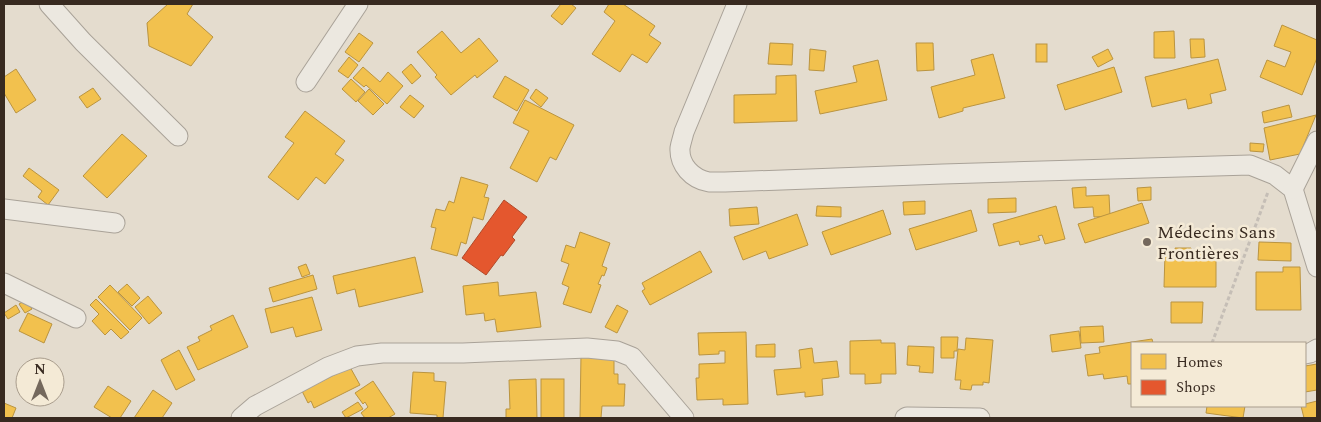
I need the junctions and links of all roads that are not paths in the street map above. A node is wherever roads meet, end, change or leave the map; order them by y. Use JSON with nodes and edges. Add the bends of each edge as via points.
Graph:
{"nodes":[{"id":1,"x":49,"y":4,"type":"edge"},
{"id":2,"x":358,"y":4,"type":"edge"},
{"id":3,"x":737,"y":4,"type":"edge"},
{"id":4,"x":306,"y":82,"type":"dead end"},
{"id":5,"x":178,"y":136,"type":"dead end"},
{"id":6,"x":1317,"y":142,"type":"edge"},
{"id":7,"x":1293,"y":189,"type":"junction"},
{"id":8,"x":4,"y":209,"type":"edge"},
{"id":9,"x":115,"y":223,"type":"dead end"},
{"id":10,"x":1317,"y":267,"type":"edge"},
{"id":11,"x":4,"y":283,"type":"edge"},
{"id":12,"x":76,"y":318,"type":"dead end"},
{"id":13,"x":241,"y":418,"type":"edge"},
{"id":14,"x":684,"y":418,"type":"edge"},
{"id":15,"x":906,"y":418,"type":"edge"},
{"id":16,"x":980,"y":418,"type":"edge"}],
"edges":[{"from":1,"to":5,"type":"street"},
{"from":2,"to":4,"type":"street"},
{"from":3,"to":7,"type":"street","via":[[680,148],[681,160],[698,179],[725,182],[1250,165],[1274,175]]},
{"from":6,"to":7,"type":"street"},
{"from":7,"to":10,"type":"street"},
{"from":8,"to":9,"type":"street"},
{"from":11,"to":12,"type":"street"},
{"from":13,"to":14,"type":"street","via":[[255,406],[328,367],[356,356],[588,348],[617,351],[632,357]]},
{"from":15,"to":16,"type":"street"}]}
